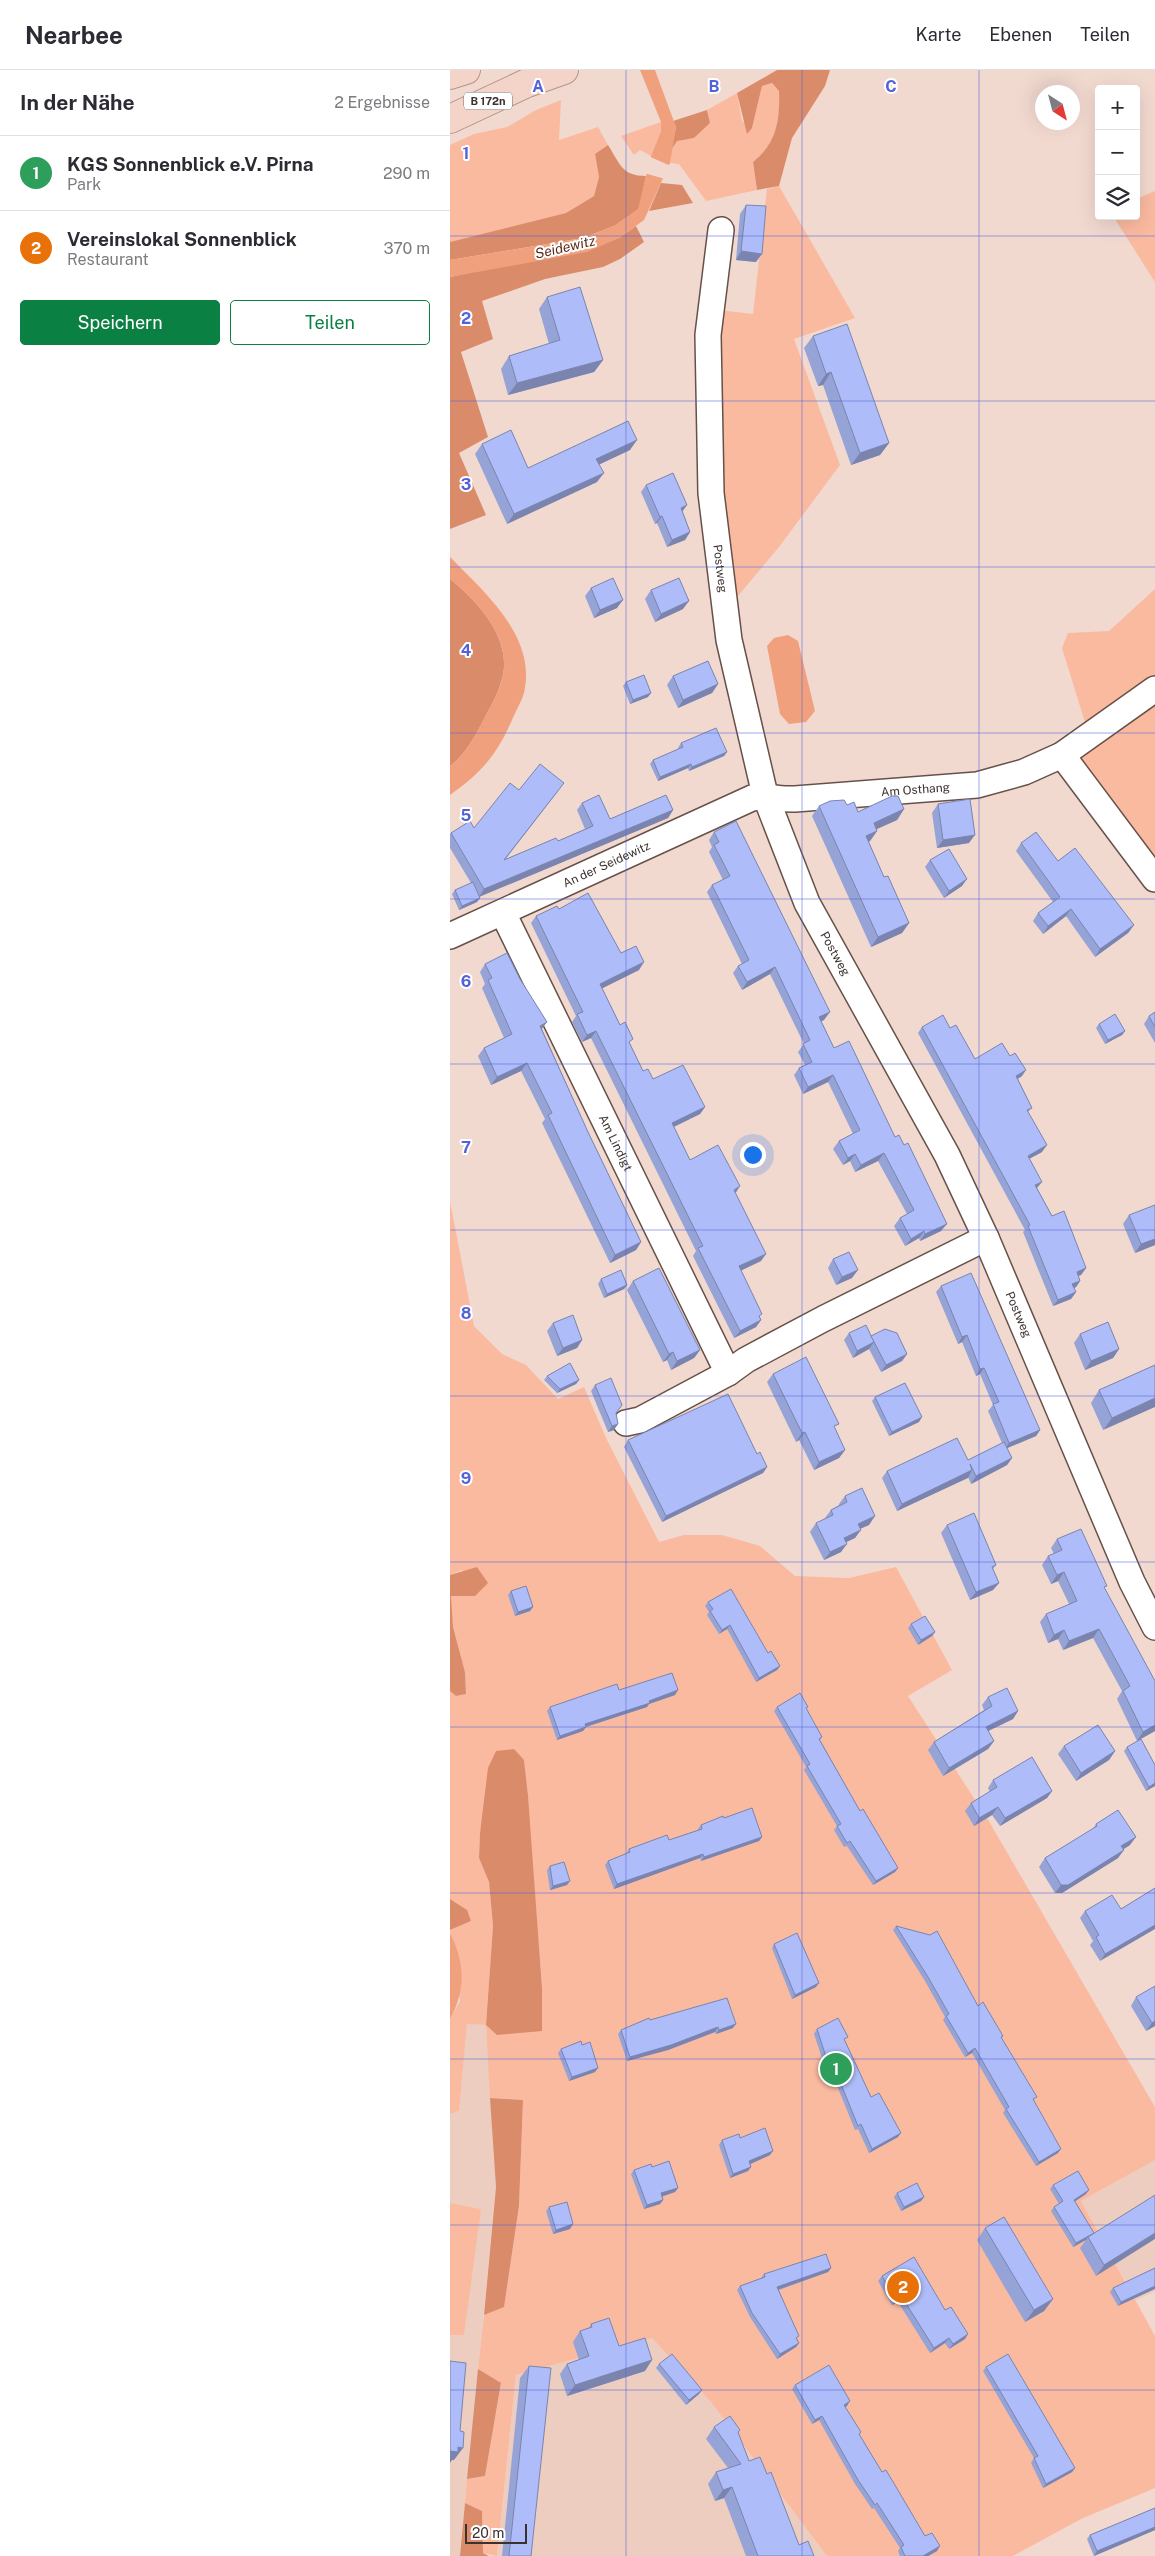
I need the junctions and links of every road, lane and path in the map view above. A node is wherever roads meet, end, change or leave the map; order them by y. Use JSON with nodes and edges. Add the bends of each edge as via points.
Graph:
{"nodes":[{"id":1,"x":466,"y":70,"type":"edge"},
{"id":2,"x":564,"y":70,"type":"edge"},
{"id":3,"x":450,"y":75,"type":"edge"},
{"id":4,"x":527,"y":83,"type":"junction"},
{"id":5,"x":450,"y":100,"type":"edge"},
{"id":6,"x":450,"y":119,"type":"edge"},
{"id":7,"x":721,"y":230,"type":"dead end"},
{"id":8,"x":1155,"y":689,"type":"edge"},
{"id":9,"x":1062,"y":755,"type":"junction"},
{"id":10,"x":765,"y":795,"type":"junction"},
{"id":11,"x":1155,"y":880,"type":"edge"},
{"id":12,"x":502,"y":914,"type":"junction"},
{"id":13,"x":450,"y":936,"type":"edge"},
{"id":14,"x":986,"y":1238,"type":"junction"},
{"id":15,"x":728,"y":1373,"type":"junction"},
{"id":16,"x":626,"y":1422,"type":"dead end"},
{"id":17,"x":1155,"y":1627,"type":"edge"}],
"edges":[{"from":1,"to":3,"type":"highway"},
{"from":2,"to":4,"type":"highway","number":"B 172n"},
{"from":4,"to":5,"type":"highway","number":"B 172n"},
{"from":4,"to":6,"type":"highway","number":"B 172n"},
{"from":7,"to":10,"type":"street","name":"Postweg","via":[[708,335],[711,493],[729,640]]},
{"from":8,"to":9,"type":"street","name":"Am Osthang"},
{"from":9,"to":10,"type":"street","name":"Am Osthang","via":[[1024,772],[977,785],[783,800]]},
{"from":9,"to":11,"type":"street"},
{"from":10,"to":12,"type":"street","name":"An der Seidewitz","via":[[752,798]]},
{"from":10,"to":14,"type":"street","name":"Postweg","via":[[807,903],[947,1155]]},
{"from":12,"to":13,"type":"street","name":"An der Seidewitz"},
{"from":12,"to":15,"type":"street","name":"Am Lindigt"},
{"from":14,"to":15,"type":"street","via":[[823,1319]]},
{"from":14,"to":17,"type":"street","name":"Postweg","via":[[1132,1582]]},
{"from":15,"to":16,"type":"street","via":[[640,1420]]}]}
